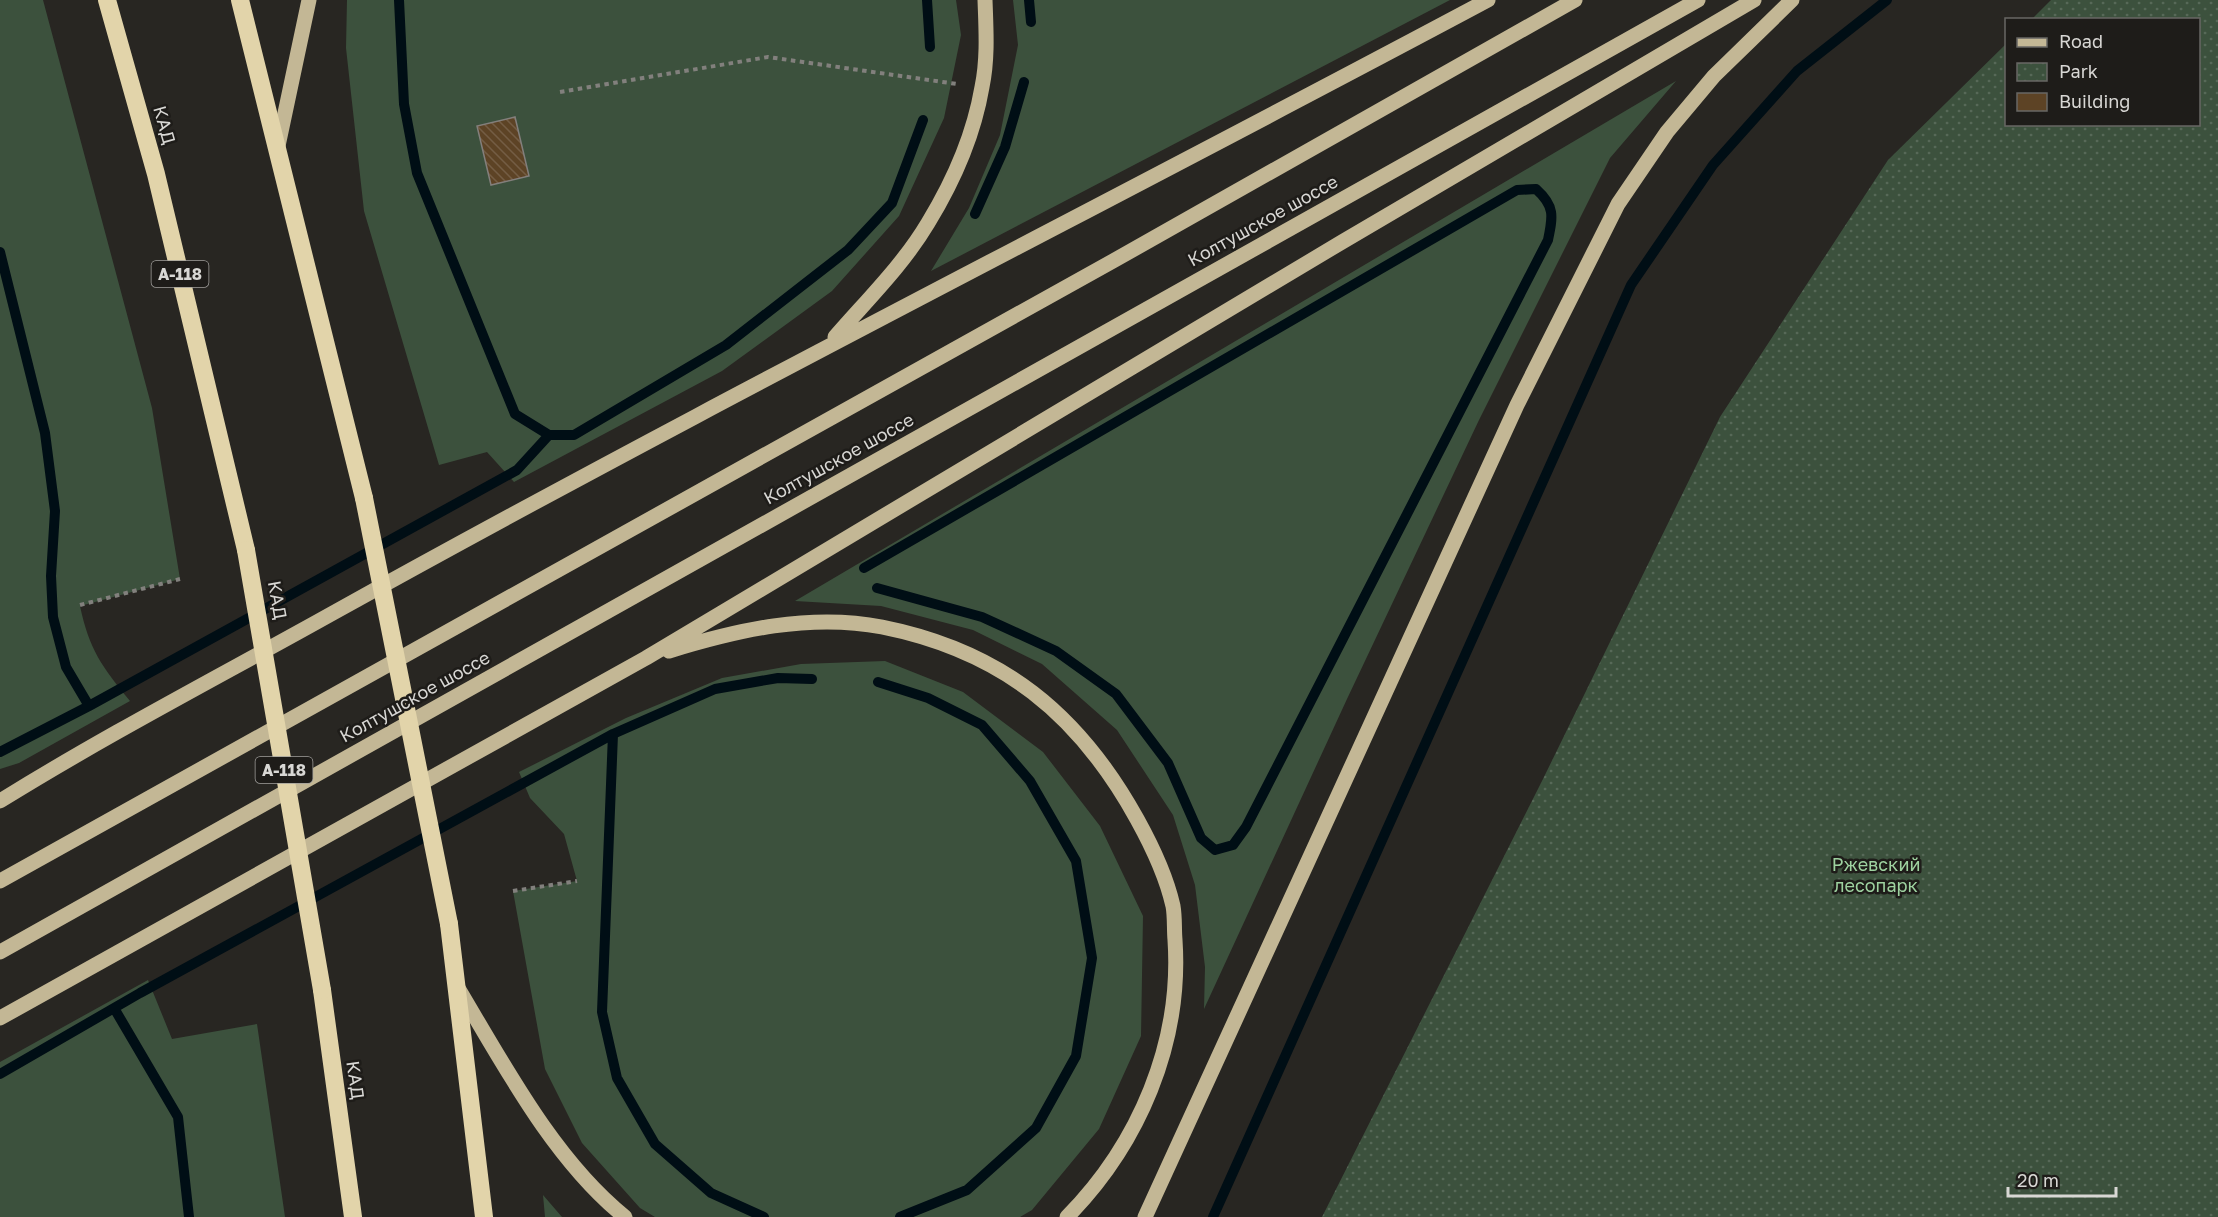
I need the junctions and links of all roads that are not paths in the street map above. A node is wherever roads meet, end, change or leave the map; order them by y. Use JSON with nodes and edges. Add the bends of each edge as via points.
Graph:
{"nodes":[{"id":1,"x":107,"y":0,"type":"edge"},
{"id":2,"x":240,"y":0,"type":"edge"},
{"id":3,"x":309,"y":0,"type":"edge"},
{"id":4,"x":985,"y":0,"type":"edge"},
{"id":5,"x":1488,"y":0,"type":"edge"},
{"id":6,"x":1575,"y":0,"type":"edge"},
{"id":7,"x":1698,"y":0,"type":"edge"},
{"id":8,"x":1754,"y":0,"type":"edge"},
{"id":9,"x":1792,"y":0,"type":"edge"},
{"id":10,"x":278,"y":146,"type":"junction"},
{"id":11,"x":829,"y":344,"type":"junction"},
{"id":12,"x":646,"y":658,"type":"junction"},
{"id":13,"x":17,"y":790,"type":"junction"},
{"id":14,"x":0,"y":795,"type":"edge"},
{"id":15,"x":0,"y":801,"type":"edge"},
{"id":16,"x":0,"y":881,"type":"edge"},
{"id":17,"x":0,"y":952,"type":"edge"},
{"id":18,"x":457,"y":986,"type":"junction"},
{"id":19,"x":0,"y":1018,"type":"edge"},
{"id":20,"x":353,"y":1217,"type":"edge"},
{"id":21,"x":484,"y":1217,"type":"edge"},
{"id":22,"x":625,"y":1217,"type":"edge"},
{"id":23,"x":1067,"y":1217,"type":"edge"},
{"id":24,"x":1145,"y":1217,"type":"edge"}],
"edges":[{"from":1,"to":20,"type":"highway","name":"КАД","number":"А-118","bridge":true,"via":[[156,174],[246,550],[322,990]]},
{"from":2,"to":10,"type":"highway"},
{"from":3,"to":10,"type":"main road"},
{"from":4,"to":11,"type":"main road","via":[[987,41],[982,87],[951,179],[928,224],[901,262]]},
{"from":5,"to":11,"type":"main road","via":[[1189,160]]},
{"from":6,"to":16,"type":"main road"},
{"from":7,"to":17,"type":"main road","name":"Колтушское шоссе"},
{"from":8,"to":12,"type":"main road"},
{"from":9,"to":24,"type":"main road","via":[[1714,76],[1667,132],[1618,204],[1517,405]]},
{"from":10,"to":18,"type":"highway","bridge":true,"via":[[364,498],[449,924]]},
{"from":11,"to":13,"type":"main road","via":[[499,520]]},
{"from":12,"to":19,"type":"main road"},
{"from":12,"to":23,"type":"main road","via":[[726,633],[801,622],[880,627],[938,642],[1020,682],[1062,716],[1097,758],[1155,852],[1173,906],[1177,975],[1168,1039],[1145,1102],[1114,1162]]},
{"from":13,"to":14,"type":"main road"},
{"from":13,"to":15,"type":"main road"},
{"from":18,"to":21,"type":"highway"},
{"from":18,"to":22,"type":"main road","via":[[527,1104],[586,1179]]}]}
